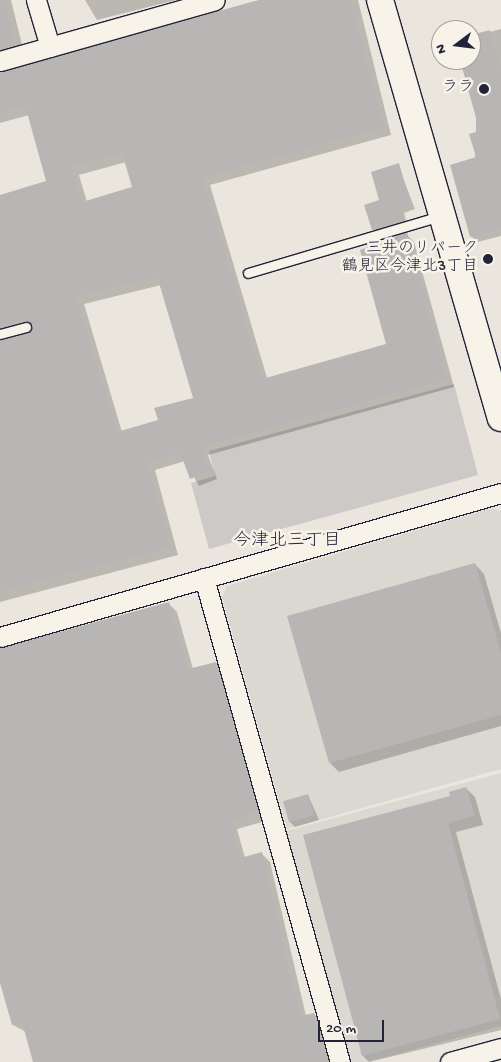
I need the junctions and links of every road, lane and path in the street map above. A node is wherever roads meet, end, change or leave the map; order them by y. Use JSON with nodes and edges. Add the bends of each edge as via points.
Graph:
{"nodes":[{"id":1,"x":36,"y":0,"type":"edge"},
{"id":2,"x":380,"y":0,"type":"edge"},
{"id":3,"x":209,"y":1,"type":"edge"},
{"id":4,"x":50,"y":47,"type":"junction"},
{"id":5,"x":0,"y":61,"type":"edge"},
{"id":6,"x":442,"y":215,"type":"junction"},
{"id":7,"x":248,"y":273,"type":"dead end"},
{"id":8,"x":26,"y":327,"type":"dead end"},
{"id":9,"x":0,"y":334,"type":"edge"},
{"id":10,"x":501,"y":418,"type":"edge"},
{"id":11,"x":501,"y":493,"type":"edge"},
{"id":12,"x":204,"y":578,"type":"junction"},
{"id":13,"x":0,"y":637,"type":"edge"},
{"id":14,"x":501,"y":1048,"type":"edge"},
{"id":15,"x":340,"y":1062,"type":"edge"},
{"id":16,"x":450,"y":1062,"type":"edge"}],
"edges":[{"from":1,"to":4,"type":"street"},
{"from":2,"to":6,"type":"street"},
{"from":3,"to":4,"type":"street"},
{"from":4,"to":5,"type":"street"},
{"from":6,"to":7,"type":"lane"},
{"from":6,"to":10,"type":"street"},
{"from":8,"to":9,"type":"lane"},
{"from":11,"to":12,"type":"street"},
{"from":12,"to":13,"type":"street"},
{"from":12,"to":15,"type":"street"},
{"from":14,"to":16,"type":"street"}]}
